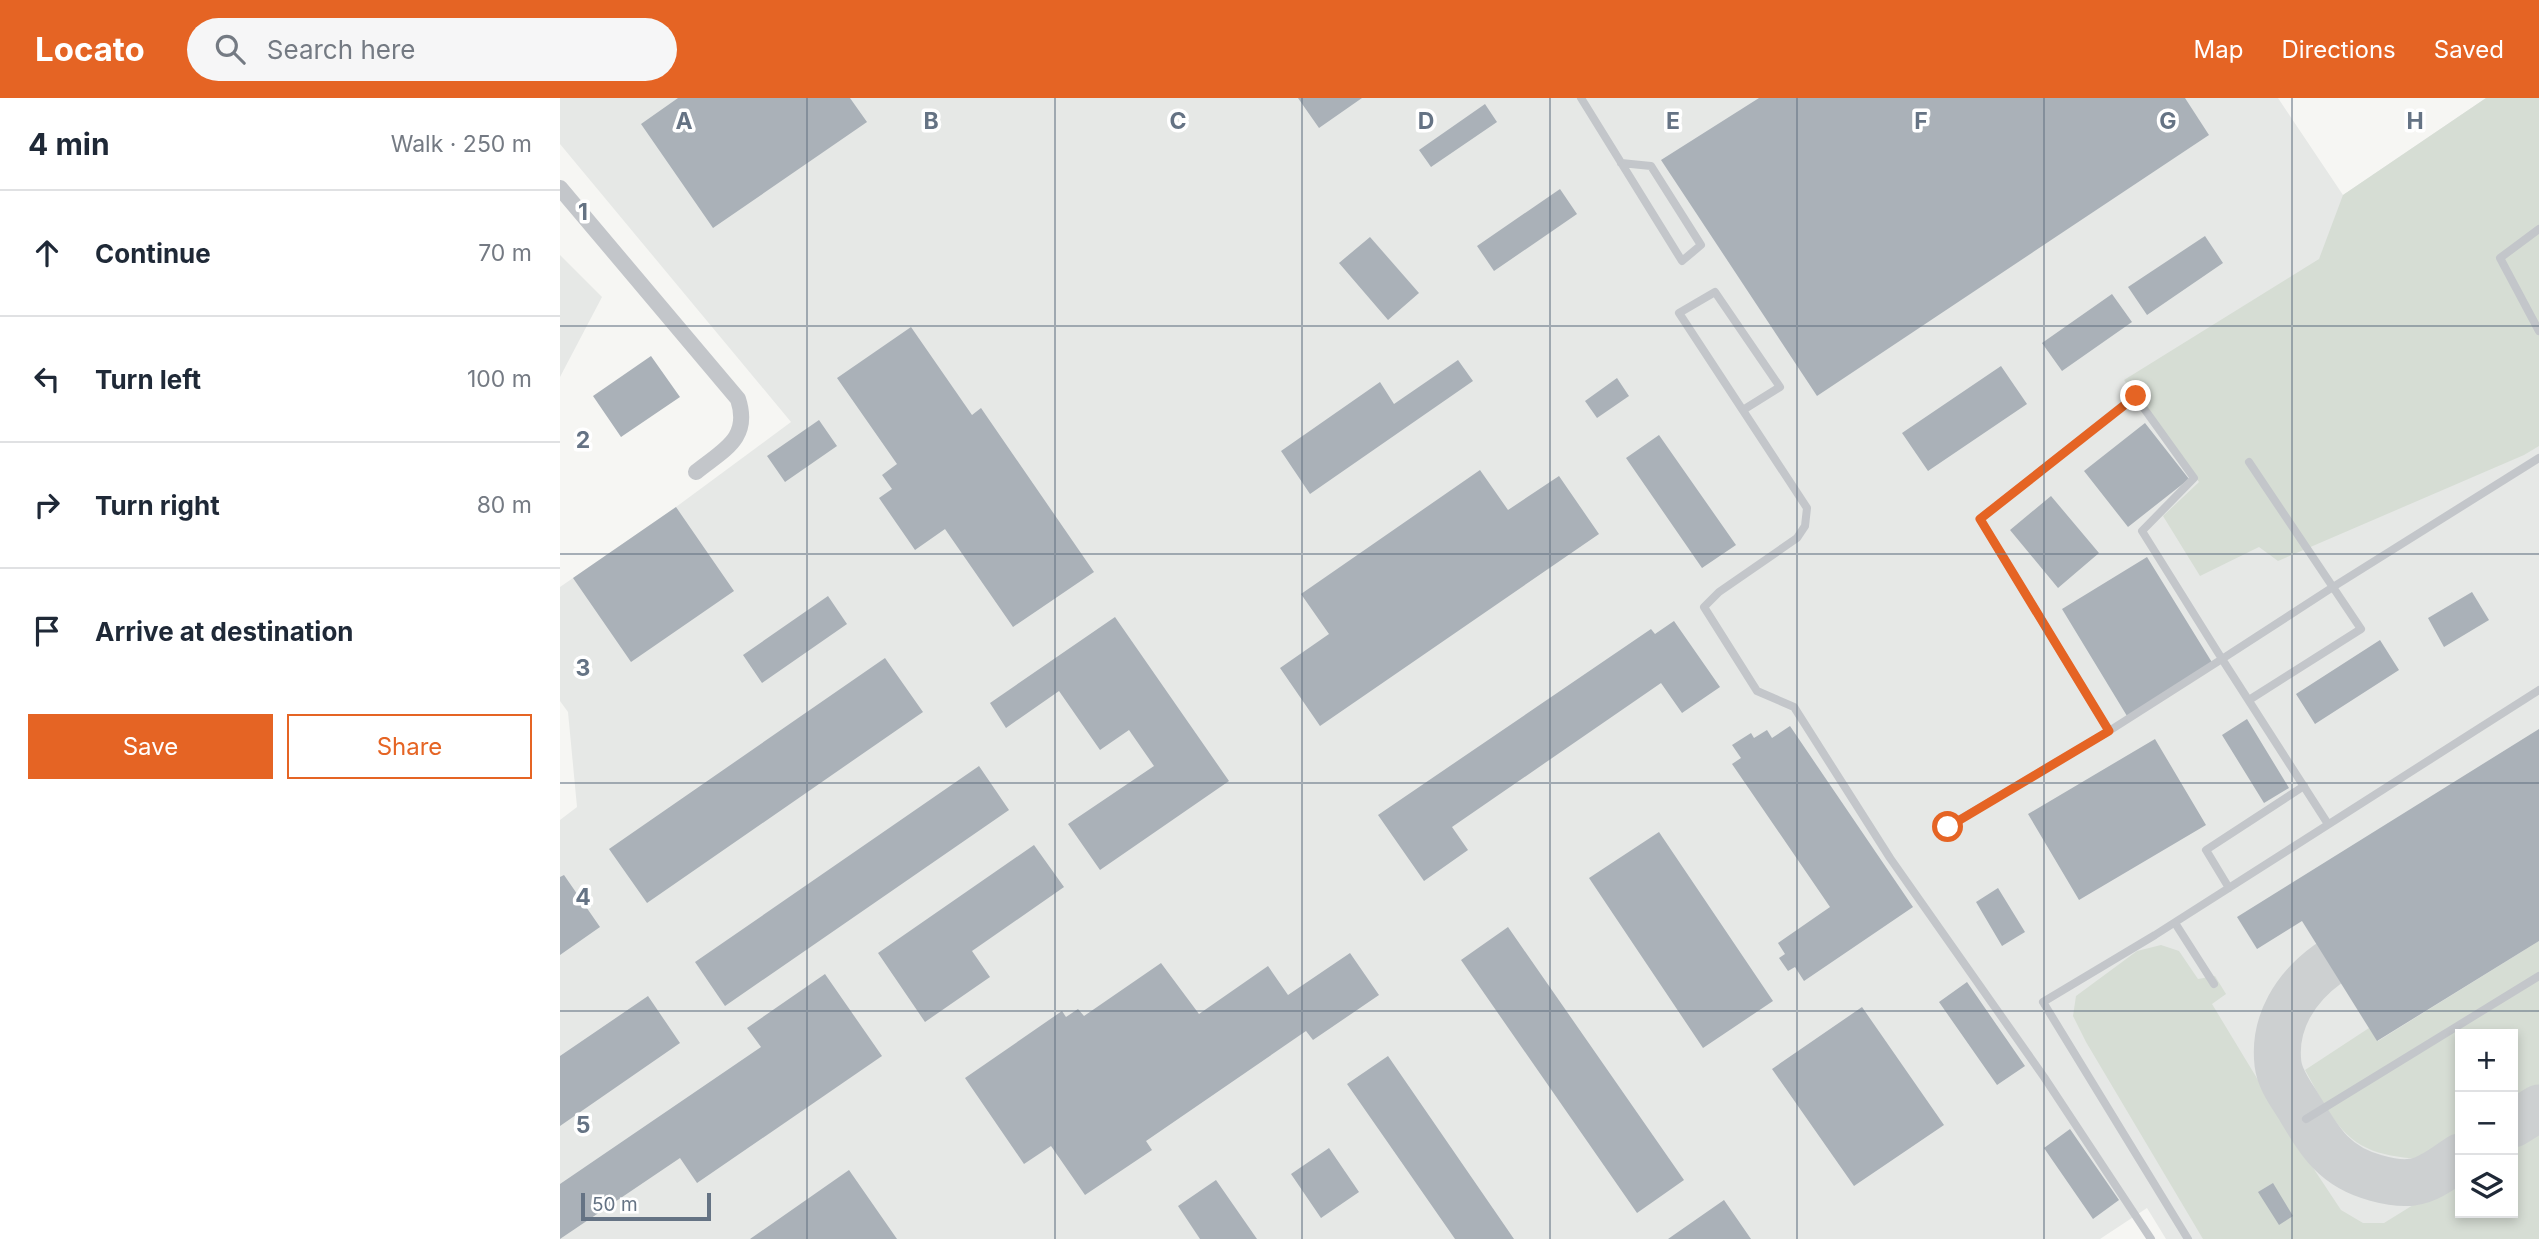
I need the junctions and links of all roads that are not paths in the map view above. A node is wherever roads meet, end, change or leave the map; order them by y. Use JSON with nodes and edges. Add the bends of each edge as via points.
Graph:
{"nodes":[{"id":1,"x":1581,"y":98,"type":"edge"},
{"id":2,"x":1621,"y":163,"type":"junction"},
{"id":3,"x":560,"y":188,"type":"edge"},
{"id":4,"x":2539,"y":229,"type":"edge"},
{"id":5,"x":2539,"y":331,"type":"edge"},
{"id":6,"x":1743,"y":410,"type":"junction"},
{"id":7,"x":2539,"y":458,"type":"edge"},
{"id":8,"x":2249,"y":462,"type":"dead end"},
{"id":9,"x":696,"y":472,"type":"dead end"},
{"id":10,"x":2333,"y":587,"type":"junction"},
{"id":11,"x":2222,"y":659,"type":"junction"},
{"id":12,"x":2539,"y":690,"type":"edge"},
{"id":13,"x":2249,"y":700,"type":"junction"},
{"id":14,"x":2109,"y":731,"type":"junction"},
{"id":15,"x":2304,"y":786,"type":"junction"},
{"id":16,"x":2328,"y":824,"type":"junction"},
{"id":17,"x":1948,"y":827,"type":"dead end"},
{"id":18,"x":2229,"y":888,"type":"junction"},
{"id":19,"x":2175,"y":923,"type":"junction"},
{"id":20,"x":2539,"y":976,"type":"edge"},
{"id":21,"x":2214,"y":984,"type":"dead end"},
{"id":22,"x":2306,"y":1119,"type":"dead end"},
{"id":23,"x":2151,"y":1239,"type":"edge"},
{"id":24,"x":2188,"y":1239,"type":"edge"}],
"edges":[{"from":1,"to":2,"type":"lane"},
{"from":2,"to":2,"type":"lane","via":[[1628,174],[1682,261],[1701,245],[1651,166]]},
{"from":3,"to":9,"type":"street","via":[[738,399],[739,433]]},
{"from":4,"to":5,"type":"lane","via":[[2500,258]]},
{"from":6,"to":6,"type":"lane","via":[[1679,313],[1715,292],[1780,387]]},
{"from":6,"to":23,"type":"lane","via":[[1807,508],[1805,526],[1797,538],[1703,607],[1757,691],[1794,707],[1890,858]]},
{"from":7,"to":10,"type":"lane"},
{"from":8,"to":10,"type":"lane"},
{"from":10,"to":11,"type":"lane"},
{"from":10,"to":13,"type":"lane","via":[[2361,629]]},
{"from":11,"to":13,"type":"lane"},
{"from":11,"to":14,"type":"lane"},
{"from":11,"to":14,"type":"lane","via":[[2142,531],[2194,478],[2136,396],[1980,519]]},
{"from":12,"to":16,"type":"lane"},
{"from":13,"to":15,"type":"lane"},
{"from":14,"to":17,"type":"lane"},
{"from":15,"to":16,"type":"lane"},
{"from":15,"to":18,"type":"lane","via":[[2206,850]]},
{"from":16,"to":18,"type":"lane"},
{"from":18,"to":19,"type":"lane"},
{"from":19,"to":21,"type":"lane"},
{"from":19,"to":24,"type":"lane","via":[[2043,1002]]},
{"from":20,"to":22,"type":"lane"}]}
